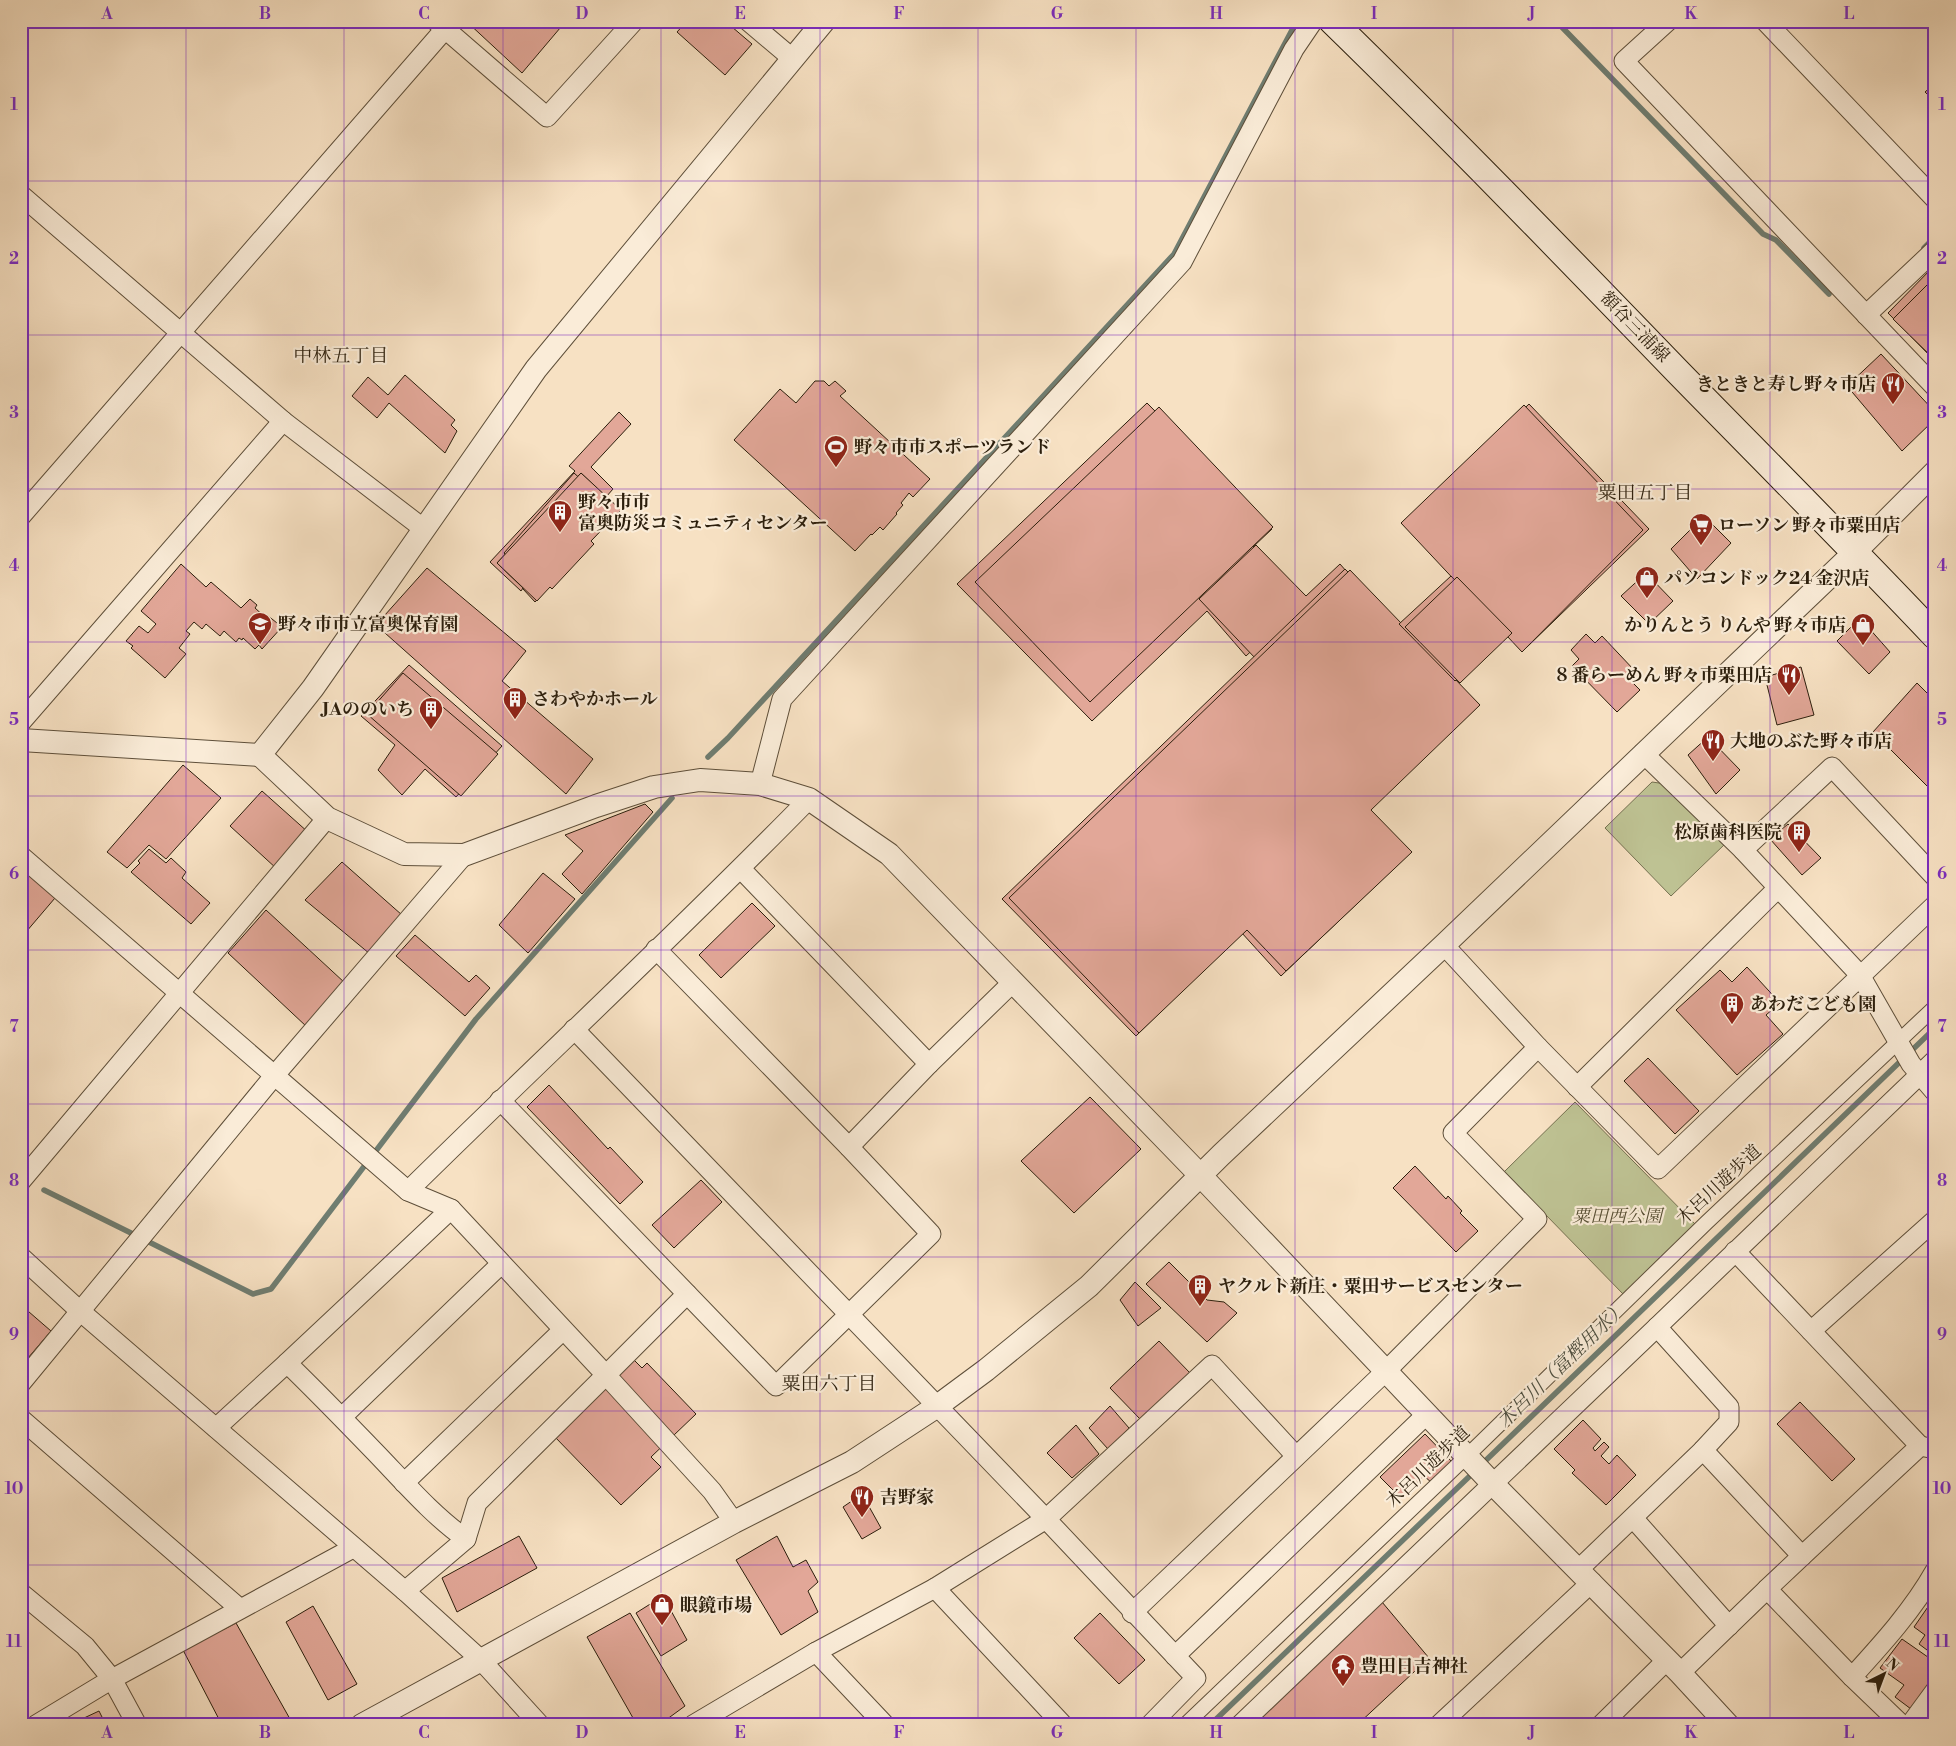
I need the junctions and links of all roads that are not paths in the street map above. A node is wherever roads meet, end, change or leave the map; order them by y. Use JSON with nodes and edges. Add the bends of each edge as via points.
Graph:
{"nodes":[{"id":1,"x":634,"y":21,"type":"edge"},
{"id":2,"x":748,"y":21,"type":"edge"},
{"id":3,"x":824,"y":21,"type":"edge"},
{"id":4,"x":1313,"y":21,"type":"edge"},
{"id":5,"x":1332,"y":21,"type":"edge"},
{"id":6,"x":1668,"y":21,"type":"edge"},
{"id":7,"x":1765,"y":21,"type":"edge"},
{"id":8,"x":440,"y":25,"type":"edge"},
{"id":9,"x":793,"y":59,"type":"junction"},
{"id":10,"x":21,"y":195,"type":"edge"},
{"id":11,"x":1935,"y":199,"type":"edge"},
{"id":12,"x":1935,"y":250,"type":"edge"},
{"id":13,"x":1866,"y":315,"type":"junction"},
{"id":14,"x":181,"y":332,"type":"junction"},
{"id":15,"x":1935,"y":387,"type":"edge"},
{"id":16,"x":283,"y":421,"type":"junction"},
{"id":17,"x":1935,"y":472,"type":"edge"},
{"id":18,"x":21,"y":516,"type":"edge"},
{"id":19,"x":424,"y":529,"type":"junction"},
{"id":20,"x":1855,"y":552,"type":"junction"},
{"id":21,"x":1935,"y":636,"type":"edge"},
{"id":22,"x":21,"y":722,"type":"edge"},
{"id":23,"x":21,"y":740,"type":"edge"},
{"id":24,"x":1643,"y":753,"type":"junction"},
{"id":25,"x":260,"y":756,"type":"junction"},
{"id":26,"x":760,"y":784,"type":"junction"},
{"id":27,"x":809,"y":799,"type":"junction"},
{"id":28,"x":327,"y":818,"type":"junction"},
{"id":29,"x":1743,"y":850,"type":"junction"},
{"id":30,"x":464,"y":854,"type":"junction"},
{"id":31,"x":21,"y":856,"type":"edge"},
{"id":32,"x":741,"y":869,"type":"junction"},
{"id":33,"x":1935,"y":877,"type":"edge"},
{"id":34,"x":1778,"y":888,"type":"junction"},
{"id":35,"x":1935,"y":905,"type":"edge"},
{"id":36,"x":1444,"y":945,"type":"junction"},
{"id":37,"x":656,"y":949,"type":"junction"},
{"id":38,"x":1860,"y":975,"type":"junction"},
{"id":39,"x":1013,"y":982,"type":"junction"},
{"id":40,"x":179,"y":992,"type":"junction"},
{"id":41,"x":1935,"y":1008,"type":"edge"},
{"id":42,"x":574,"y":1029,"type":"junction"},
{"id":43,"x":1899,"y":1044,"type":"junction"},
{"id":44,"x":1538,"y":1047,"type":"junction"},
{"id":45,"x":1935,"y":1060,"type":"edge"},
{"id":46,"x":929,"y":1064,"type":"junction"},
{"id":47,"x":1915,"y":1069,"type":"junction"},
{"id":48,"x":274,"y":1076,"type":"junction"},
{"id":49,"x":1577,"y":1087,"type":"junction"},
{"id":50,"x":1935,"y":1092,"type":"edge"},
{"id":51,"x":500,"y":1100,"type":"junction"},
{"id":52,"x":849,"y":1147,"type":"junction"},
{"id":53,"x":25,"y":1168,"type":"edge"},
{"id":54,"x":1201,"y":1176,"type":"junction"},
{"id":55,"x":408,"y":1191,"type":"junction"},
{"id":56,"x":451,"y":1209,"type":"junction"},
{"id":57,"x":1935,"y":1220,"type":"edge"},
{"id":58,"x":1735,"y":1251,"type":"junction"},
{"id":59,"x":21,"y":1257,"type":"edge"},
{"id":60,"x":501,"y":1264,"type":"junction"},
{"id":61,"x":687,"y":1294,"type":"junction"},
{"id":62,"x":80,"y":1311,"type":"junction"},
{"id":63,"x":850,"y":1315,"type":"junction"},
{"id":64,"x":1657,"y":1327,"type":"junction"},
{"id":65,"x":563,"y":1330,"type":"junction"},
{"id":66,"x":1810,"y":1331,"type":"junction"},
{"id":67,"x":287,"y":1362,"type":"junction"},
{"id":68,"x":1386,"y":1371,"type":"junction"},
{"id":69,"x":606,"y":1375,"type":"junction"},
{"id":70,"x":21,"y":1383,"type":"edge"},
{"id":71,"x":936,"y":1407,"type":"junction"},
{"id":72,"x":1427,"y":1414,"type":"junction"},
{"id":73,"x":342,"y":1417,"type":"junction"},
{"id":74,"x":21,"y":1419,"type":"edge"},
{"id":75,"x":216,"y":1428,"type":"junction"},
{"id":76,"x":1927,"y":1448,"type":"edge"},
{"id":77,"x":1703,"y":1450,"type":"junction"},
{"id":78,"x":1296,"y":1456,"type":"junction"},
{"id":79,"x":1478,"y":1468,"type":"junction"},
{"id":80,"x":404,"y":1483,"type":"junction"},
{"id":81,"x":1633,"y":1518,"type":"junction"},
{"id":82,"x":1046,"y":1519,"type":"junction"},
{"id":83,"x":734,"y":1522,"type":"junction"},
{"id":84,"x":466,"y":1539,"type":"junction"},
{"id":85,"x":353,"y":1548,"type":"junction"},
{"id":86,"x":1802,"y":1556,"type":"junction"},
{"id":87,"x":1935,"y":1571,"type":"edge"},
{"id":88,"x":1586,"y":1576,"type":"junction"},
{"id":89,"x":935,"y":1588,"type":"junction"},
{"id":90,"x":1767,"y":1589,"type":"junction"},
{"id":91,"x":405,"y":1591,"type":"junction"},
{"id":92,"x":21,"y":1593,"type":"edge"},
{"id":93,"x":239,"y":1608,"type":"junction"},
{"id":94,"x":1132,"y":1613,"type":"junction"},
{"id":95,"x":1729,"y":1626,"type":"junction"},
{"id":96,"x":816,"y":1652,"type":"junction"},
{"id":97,"x":1175,"y":1656,"type":"junction"},
{"id":98,"x":480,"y":1659,"type":"junction"},
{"id":99,"x":1674,"y":1666,"type":"junction"},
{"id":100,"x":1852,"y":1677,"type":"junction"},
{"id":101,"x":112,"y":1678,"type":"junction"},
{"id":102,"x":1935,"y":1691,"type":"edge"},
{"id":103,"x":1245,"y":1723,"type":"edge"},
{"id":104,"x":699,"y":1724,"type":"edge"},
{"id":105,"x":36,"y":1725,"type":"edge"},
{"id":106,"x":137,"y":1725,"type":"edge"},
{"id":107,"x":362,"y":1725,"type":"edge"},
{"id":108,"x":540,"y":1725,"type":"edge"},
{"id":109,"x":885,"y":1725,"type":"edge"},
{"id":110,"x":1063,"y":1725,"type":"edge"},
{"id":111,"x":1150,"y":1725,"type":"edge"},
{"id":112,"x":1185,"y":1725,"type":"edge"},
{"id":113,"x":1440,"y":1725,"type":"edge"},
{"id":114,"x":1600,"y":1725,"type":"edge"},
{"id":115,"x":1728,"y":1725,"type":"edge"},
{"id":116,"x":1902,"y":1725,"type":"edge"},
{"id":117,"x":1910,"y":1725,"type":"edge"}],
"edges":[{"from":1,"to":8,"type":"street","via":[[547,117]]},
{"from":2,"to":9,"type":"street"},
{"from":3,"to":9,"type":"street"},
{"from":4,"to":26,"type":"street","via":[[1294,49],[1182,262],[782,699]]},
{"from":5,"to":20,"type":"main road","name":"額谷三浦線"},
{"from":6,"to":13,"type":"street","via":[[1624,61]]},
{"from":7,"to":11,"type":"street"},
{"from":8,"to":14,"type":"street"},
{"from":9,"to":19,"type":"street","via":[[536,369]]},
{"from":10,"to":14,"type":"street"},
{"from":12,"to":13,"type":"street"},
{"from":13,"to":15,"type":"street"},
{"from":14,"to":16,"type":"street"},
{"from":14,"to":18,"type":"street"},
{"from":16,"to":19,"type":"street"},
{"from":16,"to":22,"type":"street"},
{"from":17,"to":20,"type":"street"},
{"from":19,"to":25,"type":"street","via":[[313,688]]},
{"from":20,"to":21,"type":"main road","name":"額谷三浦線"},
{"from":20,"to":24,"type":"street"},
{"from":23,"to":25,"type":"street"},
{"from":24,"to":29,"type":"street"},
{"from":24,"to":36,"type":"street"},
{"from":25,"to":28,"type":"street"},
{"from":26,"to":27,"type":"street"},
{"from":26,"to":30,"type":"street","via":[[700,780],[654,786]]},
{"from":27,"to":32,"type":"street"},
{"from":27,"to":39,"type":"street","via":[[889,854]]},
{"from":28,"to":30,"type":"street","via":[[404,854]]},
{"from":28,"to":40,"type":"street"},
{"from":29,"to":33,"type":"street","via":[[1832,766]]},
{"from":29,"to":34,"type":"street"},
{"from":30,"to":48,"type":"street"},
{"from":31,"to":40,"type":"street"},
{"from":32,"to":37,"type":"street"},
{"from":32,"to":46,"type":"street"},
{"from":34,"to":38,"type":"street"},
{"from":34,"to":49,"type":"street"},
{"from":35,"to":38,"type":"street"},
{"from":36,"to":44,"type":"street"},
{"from":36,"to":54,"type":"street"},
{"from":37,"to":42,"type":"street"},
{"from":37,"to":52,"type":"street"},
{"from":38,"to":43,"type":"street"},
{"from":38,"to":49,"type":"street","via":[[1658,1169]]},
{"from":39,"to":46,"type":"street"},
{"from":39,"to":54,"type":"street"},
{"from":40,"to":48,"type":"street"},
{"from":40,"to":53,"type":"street"},
{"from":41,"to":43,"type":"street","name":"木呂川遊歩道"},
{"from":42,"to":51,"type":"street"},
{"from":42,"to":63,"type":"street"},
{"from":43,"to":47,"type":"street"},
{"from":43,"to":79,"type":"street","name":"木呂川遊歩道","via":[[1706,1223]]},
{"from":44,"to":49,"type":"street"},
{"from":44,"to":68,"type":"street","via":[[1453,1133],[1537,1219]]},
{"from":45,"to":47,"type":"street"},
{"from":46,"to":52,"type":"street"},
{"from":47,"to":50,"type":"street"},
{"from":47,"to":58,"type":"street"},
{"from":48,"to":55,"type":"street"},
{"from":48,"to":62,"type":"street"},
{"from":51,"to":55,"type":"street"},
{"from":51,"to":61,"type":"street"},
{"from":52,"to":63,"type":"street","via":[[931,1234]]},
{"from":54,"to":68,"type":"street"},
{"from":54,"to":71,"type":"street","via":[[1089,1286]]},
{"from":55,"to":56,"type":"street"},
{"from":56,"to":60,"type":"street"},
{"from":56,"to":67,"type":"street"},
{"from":57,"to":66,"type":"street"},
{"from":58,"to":64,"type":"street"},
{"from":58,"to":66,"type":"street"},
{"from":59,"to":62,"type":"street"},
{"from":60,"to":65,"type":"street"},
{"from":60,"to":73,"type":"street"},
{"from":61,"to":63,"type":"street","via":[[776,1386]]},
{"from":61,"to":69,"type":"street"},
{"from":62,"to":70,"type":"street"},
{"from":62,"to":75,"type":"street"},
{"from":63,"to":71,"type":"street"},
{"from":64,"to":77,"type":"street","via":[[1729,1407],[1729,1422]]},
{"from":64,"to":79,"type":"street"},
{"from":65,"to":69,"type":"street"},
{"from":65,"to":80,"type":"street"},
{"from":66,"to":76,"type":"street"},
{"from":67,"to":73,"type":"street"},
{"from":67,"to":75,"type":"street"},
{"from":68,"to":72,"type":"street"},
{"from":68,"to":78,"type":"street"},
{"from":69,"to":83,"type":"street","via":[[712,1490]]},
{"from":69,"to":84,"type":"street","via":[[477,1503]]},
{"from":71,"to":82,"type":"street"},
{"from":71,"to":83,"type":"street","via":[[852,1462]]},
{"from":72,"to":79,"type":"street"},
{"from":72,"to":97,"type":"street"},
{"from":73,"to":80,"type":"street"},
{"from":74,"to":93,"type":"street"},
{"from":75,"to":85,"type":"street"},
{"from":76,"to":86,"type":"street"},
{"from":77,"to":81,"type":"street"},
{"from":77,"to":86,"type":"street"},
{"from":78,"to":82,"type":"street","via":[[1212,1365]]},
{"from":78,"to":94,"type":"street"},
{"from":79,"to":88,"type":"street"},
{"from":79,"to":103,"type":"street"},
{"from":79,"to":112,"type":"street","name":"木呂川遊歩道"},
{"from":80,"to":84,"type":"street","via":[[449,1528]]},
{"from":81,"to":88,"type":"street"},
{"from":81,"to":95,"type":"street"},
{"from":82,"to":89,"type":"street"},
{"from":82,"to":94,"type":"street"},
{"from":83,"to":98,"type":"street"},
{"from":84,"to":91,"type":"street"},
{"from":85,"to":91,"type":"street"},
{"from":85,"to":93,"type":"street"},
{"from":86,"to":90,"type":"street"},
{"from":87,"to":100,"type":"street","via":[[1879,1647]]},
{"from":88,"to":99,"type":"street"},
{"from":88,"to":113,"type":"street"},
{"from":89,"to":96,"type":"street"},
{"from":89,"to":110,"type":"street"},
{"from":90,"to":95,"type":"street"},
{"from":90,"to":100,"type":"street"},
{"from":91,"to":98,"type":"street"},
{"from":92,"to":101,"type":"street","via":[[85,1646]]},
{"from":93,"to":101,"type":"street"},
{"from":94,"to":97,"type":"street"},
{"from":95,"to":99,"type":"street"},
{"from":96,"to":104,"type":"street"},
{"from":96,"to":109,"type":"street"},
{"from":97,"to":111,"type":"street","via":[[1196,1678]]},
{"from":98,"to":107,"type":"street"},
{"from":98,"to":108,"type":"street"},
{"from":99,"to":114,"type":"street"},
{"from":99,"to":115,"type":"street"},
{"from":100,"to":116,"type":"street"},
{"from":101,"to":105,"type":"street"},
{"from":101,"to":106,"type":"street"},
{"from":102,"to":117,"type":"street"}]}
